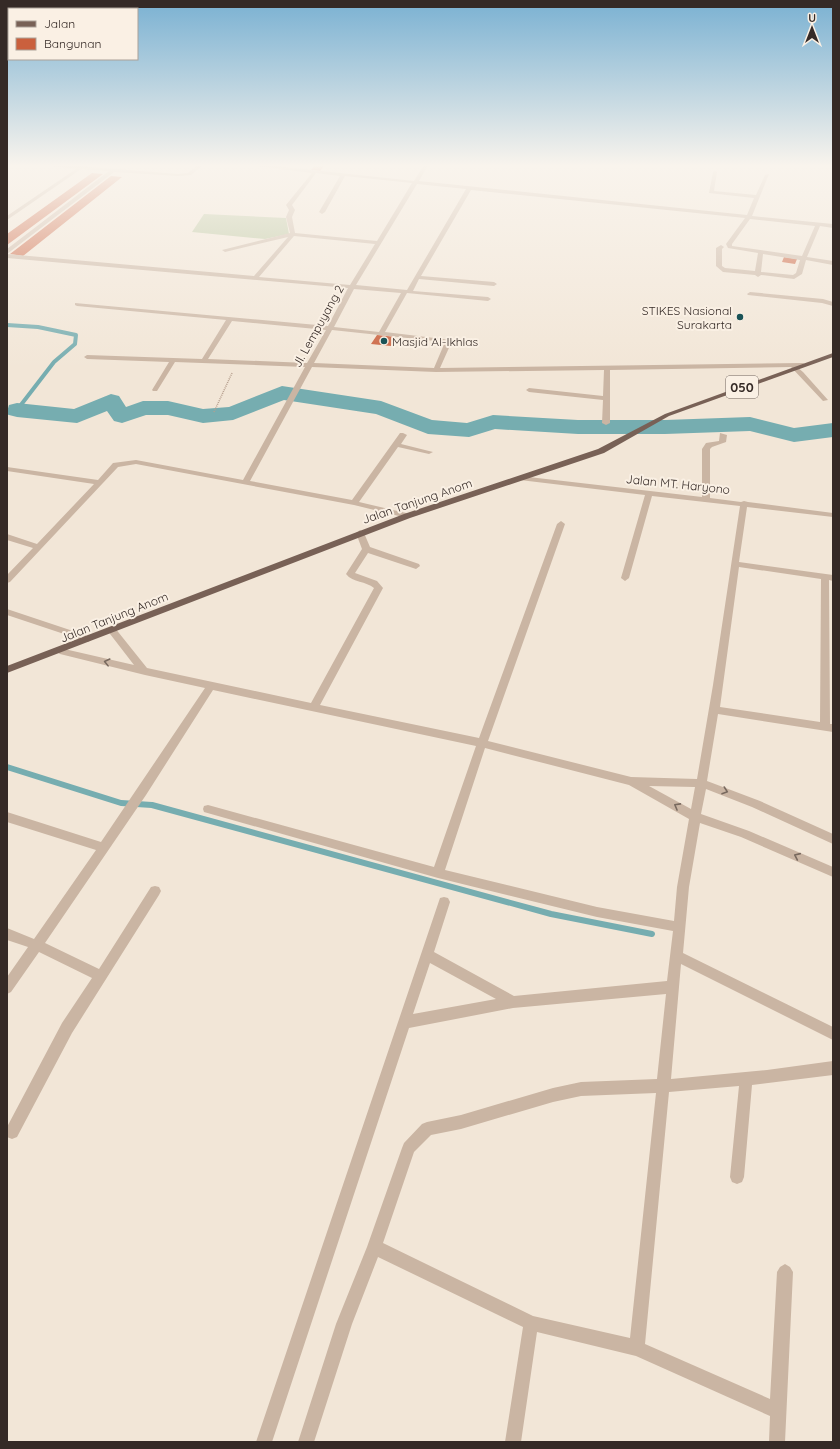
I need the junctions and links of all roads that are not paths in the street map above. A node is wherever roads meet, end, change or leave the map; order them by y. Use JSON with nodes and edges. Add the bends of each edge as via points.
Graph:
{"nodes":[{"id":1,"x":32,"y":233,"type":"edge"},
{"id":2,"x":385,"y":233,"type":"edge"},
{"id":3,"x":444,"y":233,"type":"edge"},
{"id":4,"x":737,"y":233,"type":"edge"},
{"id":5,"x":814,"y":233,"type":"edge"},
{"id":6,"x":293,"y":234,"type":"junction"},
{"id":7,"x":379,"y":243,"type":"junction"},
{"id":8,"x":721,"y":247,"type":"dead end"},
{"id":9,"x":225,"y":250,"type":"dead end"},
{"id":10,"x":7,"y":252,"type":"edge"},
{"id":11,"x":760,"y":254,"type":"dead end"},
{"id":12,"x":7,"y":256,"type":"edge"},
{"id":13,"x":803,"y":259,"type":"junction"},
{"id":14,"x":833,"y":263,"type":"edge"},
{"id":15,"x":758,"y":275,"type":"junction"},
{"id":16,"x":256,"y":277,"type":"junction"},
{"id":17,"x":417,"y":278,"type":"junction"},
{"id":18,"x":494,"y":284,"type":"dead end"},
{"id":19,"x":352,"y":287,"type":"junction"},
{"id":20,"x":407,"y":292,"type":"junction"},
{"id":21,"x":750,"y":294,"type":"dead end"},
{"id":22,"x":488,"y":299,"type":"dead end"},
{"id":23,"x":77,"y":304,"type":"dead end"},
{"id":24,"x":833,"y":304,"type":"edge"},
{"id":25,"x":230,"y":318,"type":"junction"},
{"id":26,"x":329,"y":328,"type":"junction"},
{"id":27,"x":381,"y":334,"type":"junction"},
{"id":28,"x":833,"y":355,"type":"edge"},
{"id":29,"x":87,"y":357,"type":"dead end"},
{"id":30,"x":173,"y":360,"type":"junction"},
{"id":31,"x":204,"y":361,"type":"junction"},
{"id":32,"x":309,"y":365,"type":"junction"},
{"id":33,"x":802,"y":365,"type":"junction"},
{"id":34,"x":608,"y":368,"type":"junction"},
{"id":35,"x":794,"y":368,"type":"junction"},
{"id":36,"x":436,"y":370,"type":"junction"},
{"id":37,"x":155,"y":390,"type":"dead end"},
{"id":38,"x":529,"y":390,"type":"dead end"},
{"id":39,"x":607,"y":398,"type":"junction"},
{"id":40,"x":825,"y":400,"type":"dead end"},
{"id":41,"x":606,"y":423,"type":"dead end"},
{"id":42,"x":403,"y":436,"type":"dead end"},
{"id":43,"x":723,"y":436,"type":"dead end"},
{"id":44,"x":397,"y":445,"type":"junction"},
{"id":45,"x":429,"y":452,"type":"dead end"},
{"id":46,"x":7,"y":469,"type":"edge"},
{"id":47,"x":520,"y":478,"type":"junction"},
{"id":48,"x":99,"y":482,"type":"junction"},
{"id":49,"x":246,"y":482,"type":"junction"},
{"id":50,"x":649,"y":493,"type":"junction"},
{"id":51,"x":706,"y":499,"type":"junction"},
{"id":52,"x":354,"y":503,"type":"junction"},
{"id":53,"x":744,"y":503,"type":"junction"},
{"id":54,"x":833,"y":515,"type":"edge"},
{"id":55,"x":407,"y":516,"type":"junction"},
{"id":56,"x":561,"y":524,"type":"dead end"},
{"id":57,"x":360,"y":533,"type":"junction"},
{"id":58,"x":7,"y":537,"type":"edge"},
{"id":59,"x":38,"y":546,"type":"junction"},
{"id":60,"x":366,"y":549,"type":"junction"},
{"id":61,"x":734,"y":564,"type":"junction"},
{"id":62,"x":416,"y":566,"type":"dead end"},
{"id":63,"x":625,"y":578,"type":"dead end"},
{"id":64,"x":829,"y":578,"type":"edge"},
{"id":65,"x":7,"y":580,"type":"edge"},
{"id":66,"x":7,"y":612,"type":"edge"},
{"id":67,"x":112,"y":630,"type":"junction"},
{"id":68,"x":88,"y":639,"type":"junction"},
{"id":69,"x":60,"y":651,"type":"junction"},
{"id":70,"x":7,"y":670,"type":"edge"},
{"id":71,"x":145,"y":672,"type":"junction"},
{"id":72,"x":211,"y":686,"type":"junction"},
{"id":73,"x":314,"y":707,"type":"junction"},
{"id":74,"x":714,"y":710,"type":"junction"},
{"id":75,"x":829,"y":728,"type":"edge"},
{"id":76,"x":482,"y":742,"type":"junction"},
{"id":77,"x":631,"y":781,"type":"junction"},
{"id":78,"x":702,"y":783,"type":"junction"},
{"id":79,"x":208,"y":809,"type":"dead end"},
{"id":80,"x":694,"y":816,"type":"junction"},
{"id":81,"x":7,"y":817,"type":"edge"},
{"id":82,"x":833,"y":840,"type":"edge"},
{"id":83,"x":104,"y":848,"type":"junction"},
{"id":84,"x":833,"y":872,"type":"edge"},
{"id":85,"x":438,"y":873,"type":"junction"},
{"id":86,"x":155,"y":891,"type":"dead end"},
{"id":87,"x":444,"y":902,"type":"dead end"},
{"id":88,"x":679,"y":927,"type":"junction"},
{"id":89,"x":7,"y":934,"type":"edge"},
{"id":90,"x":36,"y":945,"type":"junction"},
{"id":91,"x":428,"y":955,"type":"junction"},
{"id":92,"x":677,"y":956,"type":"junction"},
{"id":93,"x":101,"y":976,"type":"junction"},
{"id":94,"x":672,"y":987,"type":"junction"},
{"id":95,"x":7,"y":988,"type":"edge"},
{"id":96,"x":513,"y":1002,"type":"junction"},
{"id":97,"x":405,"y":1022,"type":"junction"},
{"id":98,"x":833,"y":1034,"type":"edge"},
{"id":99,"x":833,"y":1068,"type":"edge"},
{"id":100,"x":746,"y":1079,"type":"junction"},
{"id":101,"x":663,"y":1086,"type":"junction"},
{"id":102,"x":12,"y":1132,"type":"dead end"},
{"id":103,"x":737,"y":1177,"type":"dead end"},
{"id":104,"x":374,"y":1247,"type":"junction"},
{"id":105,"x":785,"y":1272,"type":"dead end"},
{"id":106,"x":531,"y":1323,"type":"junction"},
{"id":107,"x":637,"y":1348,"type":"junction"},
{"id":108,"x":778,"y":1411,"type":"junction"},
{"id":109,"x":264,"y":1442,"type":"edge"},
{"id":110,"x":306,"y":1442,"type":"edge"},
{"id":111,"x":513,"y":1442,"type":"edge"},
{"id":112,"x":777,"y":1442,"type":"edge"}],
"edges":[{"from":1,"to":10,"type":"street"},
{"from":2,"to":7,"type":"street","name":"Jl. Lempuyang 2"},
{"from":3,"to":17,"type":"street"},
{"from":4,"to":13,"type":"street","via":[[729,244],[730,247]]},
{"from":5,"to":13,"type":"street"},
{"from":6,"to":7,"type":"street"},
{"from":6,"to":9,"type":"street"},
{"from":6,"to":16,"type":"street"},
{"from":7,"to":19,"type":"street","name":"Jl. Lempuyang 2"},
{"from":8,"to":15,"type":"street","via":[[720,268],[727,272]]},
{"from":11,"to":15,"type":"street"},
{"from":12,"to":16,"type":"street"},
{"from":13,"to":14,"type":"street"},
{"from":13,"to":15,"type":"street","via":[[799,274],[794,277]]},
{"from":16,"to":19,"type":"street"},
{"from":17,"to":18,"type":"street"},
{"from":17,"to":20,"type":"street"},
{"from":19,"to":20,"type":"street"},
{"from":19,"to":26,"type":"street","name":"Jl. Lempuyang 2"},
{"from":20,"to":22,"type":"street"},
{"from":20,"to":27,"type":"street"},
{"from":21,"to":24,"type":"street"},
{"from":23,"to":25,"type":"street"},
{"from":25,"to":26,"type":"street"},
{"from":25,"to":31,"type":"street"},
{"from":26,"to":27,"type":"street"},
{"from":26,"to":32,"type":"street","name":"Jl. Lempuyang 2"},
{"from":27,"to":36,"type":"street","via":[[449,341]]},
{"from":28,"to":33,"type":"main road","name":"Jalan Tanjung Anom","number":"050"},
{"from":29,"to":30,"type":"street"},
{"from":30,"to":31,"type":"street"},
{"from":30,"to":37,"type":"street"},
{"from":31,"to":32,"type":"street"},
{"from":32,"to":36,"type":"street"},
{"from":32,"to":49,"type":"street","name":"Jl. Lempuyang 2"},
{"from":33,"to":34,"type":"street"},
{"from":33,"to":35,"type":"main road","name":"Jalan Tanjung Anom","number":"050"},
{"from":34,"to":36,"type":"street"},
{"from":34,"to":39,"type":"street"},
{"from":35,"to":40,"type":"street"},
{"from":35,"to":47,"type":"main road","name":"Jalan Tanjung Anom","number":"050","via":[[652,422],[621,443]]},
{"from":38,"to":39,"type":"street"},
{"from":39,"to":41,"type":"street"},
{"from":42,"to":44,"type":"street"},
{"from":43,"to":51,"type":"street","via":[[722,442],[709,445],[706,449]]},
{"from":44,"to":45,"type":"street"},
{"from":44,"to":52,"type":"street"},
{"from":46,"to":48,"type":"street"},
{"from":47,"to":50,"type":"street","name":"Jalan MT. Haryono"},
{"from":47,"to":55,"type":"main road","name":"Jalan Tanjung Anom","number":"050"},
{"from":48,"to":49,"type":"street","via":[[116,465],[136,462]]},
{"from":48,"to":59,"type":"street"},
{"from":49,"to":52,"type":"street"},
{"from":50,"to":51,"type":"street","name":"Jalan MT. Haryono"},
{"from":50,"to":63,"type":"street"},
{"from":51,"to":53,"type":"street","name":"Jalan MT. Haryono"},
{"from":52,"to":55,"type":"street"},
{"from":53,"to":54,"type":"street","name":"Jalan MT. Haryono"},
{"from":53,"to":61,"type":"street"},
{"from":55,"to":57,"type":"main road","name":"Jalan Tanjung Anom","number":"050"},
{"from":56,"to":76,"type":"street"},
{"from":57,"to":60,"type":"street"},
{"from":57,"to":67,"type":"main road","name":"Jalan Tanjung Anom","number":"050"},
{"from":58,"to":59,"type":"street"},
{"from":59,"to":65,"type":"street"},
{"from":60,"to":62,"type":"street"},
{"from":60,"to":73,"type":"street","via":[[350,574],[375,583],[380,588]]},
{"from":61,"to":64,"type":"street"},
{"from":61,"to":74,"type":"street"},
{"from":64,"to":75,"type":"street"},
{"from":66,"to":68,"type":"street"},
{"from":67,"to":68,"type":"main road","name":"Jalan Tanjung Anom","number":"050"},
{"from":67,"to":71,"type":"street"},
{"from":68,"to":69,"type":"main road","name":"Jalan Tanjung Anom","number":"050"},
{"from":69,"to":70,"type":"main road","name":"Jalan Tanjung Anom","number":"050"},
{"from":71,"to":69,"type":"street","one_way":true},
{"from":71,"to":72,"type":"street"},
{"from":72,"to":73,"type":"street"},
{"from":72,"to":83,"type":"street"},
{"from":73,"to":76,"type":"street"},
{"from":74,"to":75,"type":"street"},
{"from":74,"to":78,"type":"street"},
{"from":76,"to":77,"type":"street"},
{"from":76,"to":85,"type":"street"},
{"from":77,"to":78,"type":"street"},
{"from":80,"to":77,"type":"street","one_way":true},
{"from":78,"to":80,"type":"street"},
{"from":78,"to":82,"type":"street","one_way":true,"via":[[750,801]]},
{"from":79,"to":85,"type":"street"},
{"from":84,"to":80,"type":"street","one_way":true,"via":[[745,834]]},
{"from":80,"to":88,"type":"street"},
{"from":81,"to":83,"type":"street"},
{"from":83,"to":90,"type":"street"},
{"from":85,"to":88,"type":"street","via":[[597,912]]},
{"from":86,"to":93,"type":"street"},
{"from":87,"to":91,"type":"street"},
{"from":88,"to":92,"type":"street"},
{"from":89,"to":90,"type":"street"},
{"from":90,"to":93,"type":"street"},
{"from":90,"to":95,"type":"street"},
{"from":91,"to":96,"type":"street"},
{"from":91,"to":97,"type":"street"},
{"from":92,"to":94,"type":"street"},
{"from":92,"to":98,"type":"street"},
{"from":93,"to":102,"type":"street","via":[[67,1028]]},
{"from":94,"to":96,"type":"street"},
{"from":94,"to":101,"type":"street"},
{"from":96,"to":97,"type":"street"},
{"from":97,"to":109,"type":"street"},
{"from":99,"to":100,"type":"street"},
{"from":100,"to":101,"type":"street"},
{"from":100,"to":103,"type":"street"},
{"from":101,"to":104,"type":"street","via":[[581,1089],[427,1129],[409,1148]]},
{"from":101,"to":107,"type":"street"},
{"from":104,"to":106,"type":"street"},
{"from":104,"to":110,"type":"street","via":[[344,1324]]},
{"from":105,"to":108,"type":"street"},
{"from":106,"to":107,"type":"street"},
{"from":106,"to":111,"type":"street"},
{"from":107,"to":108,"type":"street"},
{"from":108,"to":112,"type":"street"}]}
